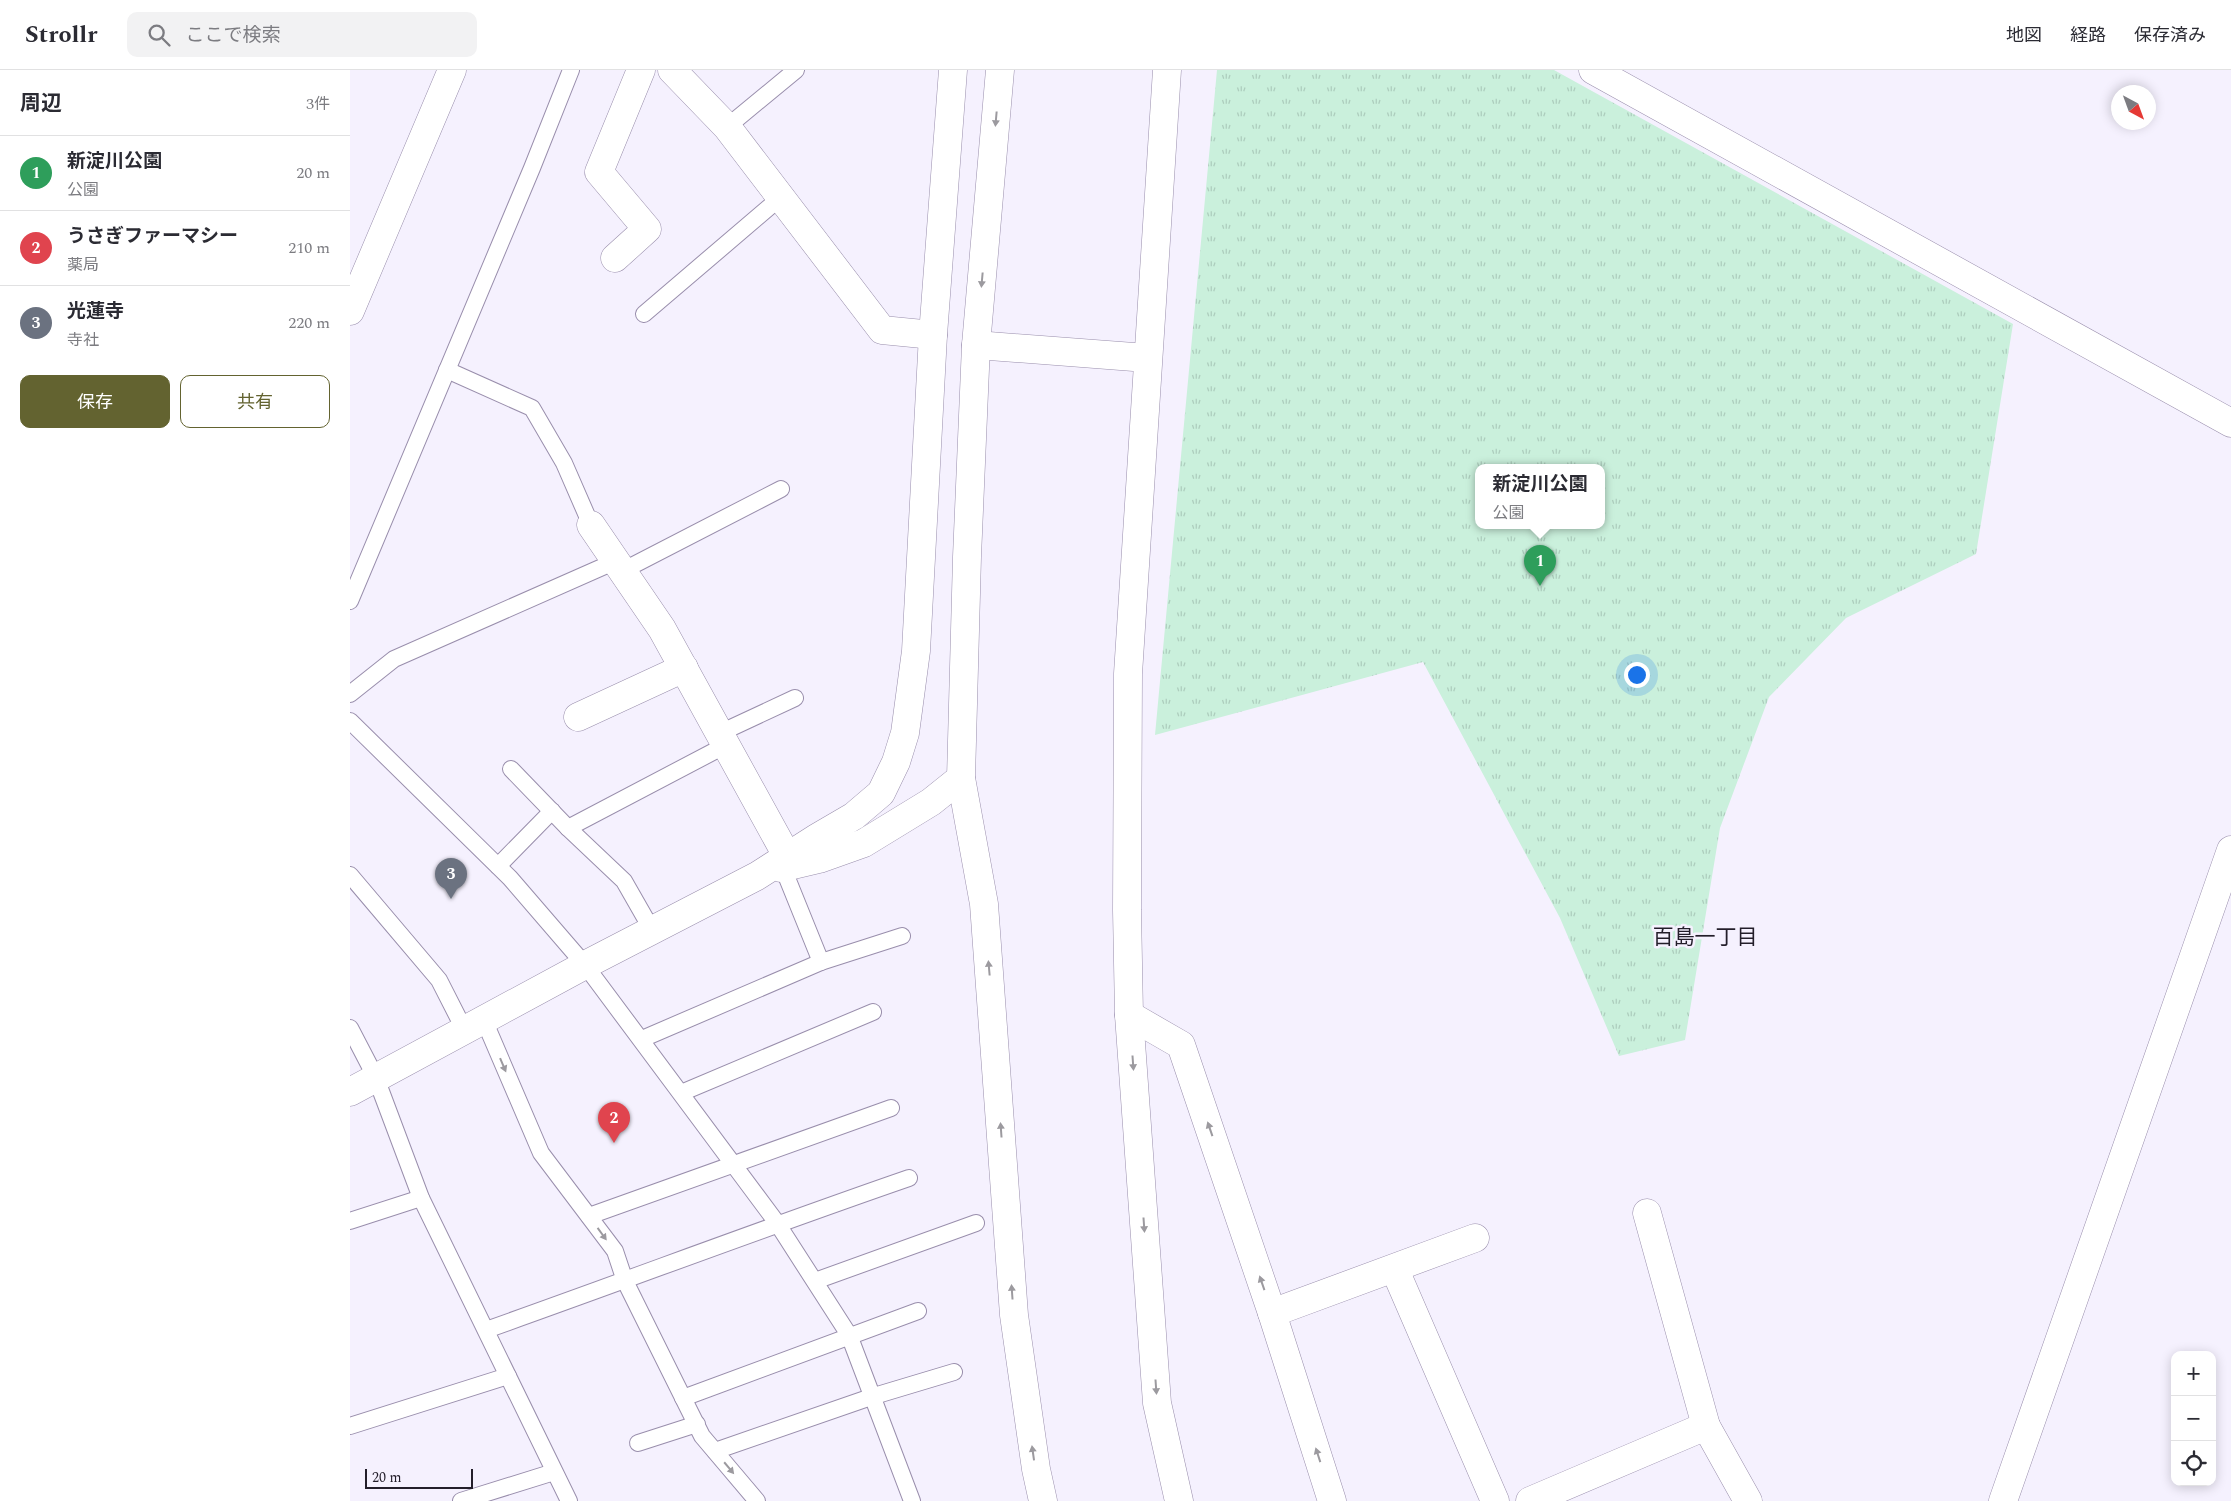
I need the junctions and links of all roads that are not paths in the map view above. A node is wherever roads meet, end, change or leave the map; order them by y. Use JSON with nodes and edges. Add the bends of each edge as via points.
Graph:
{"nodes":[{"id":1,"x":452,"y":70,"type":"edge"},
{"id":2,"x":571,"y":70,"type":"edge"},
{"id":3,"x":641,"y":70,"type":"edge"},
{"id":4,"x":672,"y":70,"type":"edge"},
{"id":5,"x":796,"y":70,"type":"edge"},
{"id":6,"x":953,"y":70,"type":"edge"},
{"id":7,"x":1000,"y":70,"type":"edge"},
{"id":8,"x":1167,"y":70,"type":"edge"},
{"id":9,"x":1593,"y":70,"type":"edge"},
{"id":10,"x":727,"y":127,"type":"junction"},
{"id":11,"x":781,"y":197,"type":"junction"},
{"id":12,"x":615,"y":258,"type":"dead end"},
{"id":13,"x":350,"y":311,"type":"edge"},
{"id":14,"x":644,"y":314,"type":"dead end"},
{"id":15,"x":933,"y":335,"type":"junction"},
{"id":16,"x":976,"y":345,"type":"junction"},
{"id":17,"x":1147,"y":358,"type":"junction"},
{"id":18,"x":448,"y":370,"type":"junction"},
{"id":19,"x":2231,"y":423,"type":"edge"},
{"id":20,"x":781,"y":489,"type":"dead end"},
{"id":21,"x":591,"y":525,"type":"joint"},
{"id":22,"x":619,"y":566,"type":"junction"},
{"id":23,"x":350,"y":601,"type":"edge"},
{"id":24,"x":684,"y":668,"type":"junction"},
{"id":25,"x":350,"y":694,"type":"edge"},
{"id":26,"x":795,"y":698,"type":"dead end"},
{"id":27,"x":578,"y":717,"type":"dead end"},
{"id":28,"x":350,"y":721,"type":"edge"},
{"id":29,"x":723,"y":739,"type":"junction"},
{"id":30,"x":511,"y":769,"type":"dead end"},
{"id":31,"x":961,"y":778,"type":"junction"},
{"id":32,"x":552,"y":811,"type":"junction"},
{"id":33,"x":568,"y":828,"type":"junction"},
{"id":34,"x":2231,"y":850,"type":"edge"},
{"id":35,"x":785,"y":862,"type":"junction"},
{"id":36,"x":498,"y":866,"type":"junction"},
{"id":37,"x":350,"y":876,"type":"edge"},
{"id":38,"x":652,"y":930,"type":"junction"},
{"id":39,"x":902,"y":936,"type":"dead end"},
{"id":40,"x":821,"y":962,"type":"junction"},
{"id":41,"x":585,"y":965,"type":"junction"},
{"id":42,"x":874,"y":1012,"type":"dead end"},
{"id":43,"x":1130,"y":1014,"type":"junction"},
{"id":44,"x":474,"y":1026,"type":"junction"},
{"id":45,"x":350,"y":1028,"type":"edge"},
{"id":46,"x":642,"y":1039,"type":"junction"},
{"id":47,"x":376,"y":1078,"type":"junction"},
{"id":48,"x":350,"y":1092,"type":"edge"},
{"id":49,"x":681,"y":1093,"type":"junction"},
{"id":50,"x":891,"y":1108,"type":"dead end"},
{"id":51,"x":734,"y":1166,"type":"junction"},
{"id":52,"x":909,"y":1178,"type":"dead end"},
{"id":53,"x":421,"y":1198,"type":"junction"},
{"id":54,"x":1647,"y":1213,"type":"dead end"},
{"id":55,"x":589,"y":1216,"type":"junction"},
{"id":56,"x":350,"y":1222,"type":"edge"},
{"id":57,"x":777,"y":1223,"type":"junction"},
{"id":58,"x":976,"y":1223,"type":"dead end"},
{"id":59,"x":1475,"y":1238,"type":"dead end"},
{"id":60,"x":1395,"y":1270,"type":"junction"},
{"id":61,"x":626,"y":1281,"type":"junction"},
{"id":62,"x":816,"y":1281,"type":"junction"},
{"id":63,"x":918,"y":1311,"type":"dead end"},
{"id":64,"x":1272,"y":1313,"type":"junction"},
{"id":65,"x":486,"y":1330,"type":"junction"},
{"id":66,"x":849,"y":1335,"type":"junction"},
{"id":67,"x":954,"y":1372,"type":"dead end"},
{"id":68,"x":508,"y":1376,"type":"junction"},
{"id":69,"x":874,"y":1396,"type":"junction"},
{"id":70,"x":683,"y":1398,"type":"junction"},
{"id":71,"x":697,"y":1424,"type":"junction"},
{"id":72,"x":350,"y":1426,"type":"edge"},
{"id":73,"x":1706,"y":1426,"type":"junction"},
{"id":74,"x":638,"y":1443,"type":"dead end"},
{"id":75,"x":715,"y":1451,"type":"junction"},
{"id":76,"x":554,"y":1472,"type":"junction"},
{"id":77,"x":909,"y":1500,"type":"edge"},
{"id":78,"x":461,"y":1501,"type":"edge"},
{"id":79,"x":569,"y":1501,"type":"edge"},
{"id":80,"x":757,"y":1501,"type":"edge"},
{"id":81,"x":1042,"y":1501,"type":"edge"},
{"id":82,"x":1179,"y":1501,"type":"edge"},
{"id":83,"x":1332,"y":1501,"type":"edge"},
{"id":84,"x":1495,"y":1501,"type":"edge"},
{"id":85,"x":1530,"y":1501,"type":"edge"},
{"id":86,"x":1748,"y":1501,"type":"edge"},
{"id":87,"x":2003,"y":1501,"type":"edge"}],
"edges":[{"from":1,"to":13,"type":"street"},
{"from":2,"to":18,"type":"lane"},
{"from":3,"to":12,"type":"street","via":[[599,172],[647,229]]},
{"from":4,"to":10,"type":"street"},
{"from":5,"to":10,"type":"lane"},
{"from":6,"to":15,"type":"street"},
{"from":7,"to":16,"type":"street","one_way":true},
{"from":8,"to":17,"type":"street"},
{"from":9,"to":19,"type":"street"},
{"from":10,"to":11,"type":"street"},
{"from":11,"to":14,"type":"lane"},
{"from":11,"to":15,"type":"street","via":[[882,330]]},
{"from":15,"to":35,"type":"street","via":[[916,651],[905,733],[881,793],[854,816]]},
{"from":16,"to":17,"type":"street"},
{"from":16,"to":31,"type":"street"},
{"from":17,"to":43,"type":"street","via":[[1128,674]]},
{"from":18,"to":21,"type":"lane","via":[[532,408],[564,463]]},
{"from":18,"to":23,"type":"lane"},
{"from":20,"to":22,"type":"lane"},
{"from":21,"to":22,"type":"street"},
{"from":22,"to":24,"type":"street"},
{"from":22,"to":25,"type":"lane","via":[[394,658]]},
{"from":24,"to":27,"type":"street"},
{"from":24,"to":29,"type":"street"},
{"from":26,"to":29,"type":"lane"},
{"from":28,"to":36,"type":"lane"},
{"from":29,"to":33,"type":"lane"},
{"from":29,"to":35,"type":"street"},
{"from":30,"to":32,"type":"lane"},
{"from":31,"to":35,"type":"street","via":[[931,802],[864,843],[819,859]]},
{"from":81,"to":31,"type":"street","one_way":true,"via":[[1014,1315],[984,904]]},
{"from":32,"to":33,"type":"lane"},
{"from":32,"to":36,"type":"lane"},
{"from":33,"to":38,"type":"lane","via":[[624,881]]},
{"from":34,"to":87,"type":"street"},
{"from":35,"to":38,"type":"street"},
{"from":35,"to":40,"type":"lane"},
{"from":36,"to":41,"type":"lane"},
{"from":37,"to":44,"type":"lane"},
{"from":38,"to":41,"type":"street"},
{"from":39,"to":40,"type":"lane"},
{"from":40,"to":46,"type":"lane"},
{"from":41,"to":44,"type":"street"},
{"from":41,"to":46,"type":"lane"},
{"from":42,"to":49,"type":"lane"},
{"from":64,"to":43,"type":"street","one_way":true,"via":[[1181,1045]]},
{"from":43,"to":82,"type":"street","one_way":true,"via":[[1157,1403]]},
{"from":44,"to":47,"type":"street"},
{"from":44,"to":55,"type":"lane","one_way":true,"via":[[541,1153]]},
{"from":45,"to":47,"type":"lane"},
{"from":46,"to":49,"type":"lane"},
{"from":47,"to":48,"type":"street"},
{"from":47,"to":53,"type":"lane"},
{"from":49,"to":51,"type":"lane"},
{"from":50,"to":51,"type":"lane"},
{"from":51,"to":55,"type":"lane"},
{"from":51,"to":57,"type":"lane"},
{"from":52,"to":57,"type":"lane"},
{"from":53,"to":56,"type":"lane"},
{"from":53,"to":65,"type":"lane"},
{"from":54,"to":73,"type":"street"},
{"from":55,"to":61,"type":"lane","one_way":true,"via":[[615,1251]]},
{"from":57,"to":61,"type":"lane"},
{"from":57,"to":62,"type":"lane"},
{"from":58,"to":62,"type":"lane"},
{"from":59,"to":60,"type":"street"},
{"from":60,"to":64,"type":"street"},
{"from":60,"to":84,"type":"street"},
{"from":61,"to":65,"type":"lane"},
{"from":61,"to":70,"type":"lane"},
{"from":62,"to":66,"type":"lane"},
{"from":63,"to":66,"type":"lane"},
{"from":83,"to":64,"type":"street","one_way":true},
{"from":65,"to":68,"type":"lane"},
{"from":66,"to":69,"type":"lane"},
{"from":66,"to":70,"type":"lane"},
{"from":67,"to":69,"type":"lane"},
{"from":68,"to":72,"type":"lane"},
{"from":68,"to":76,"type":"lane"},
{"from":69,"to":75,"type":"lane"},
{"from":69,"to":77,"type":"lane"},
{"from":70,"to":71,"type":"lane"},
{"from":71,"to":74,"type":"lane"},
{"from":71,"to":75,"type":"lane"},
{"from":73,"to":85,"type":"street"},
{"from":73,"to":86,"type":"street"},
{"from":75,"to":80,"type":"lane","one_way":true},
{"from":76,"to":78,"type":"lane"},
{"from":76,"to":79,"type":"lane"}]}
